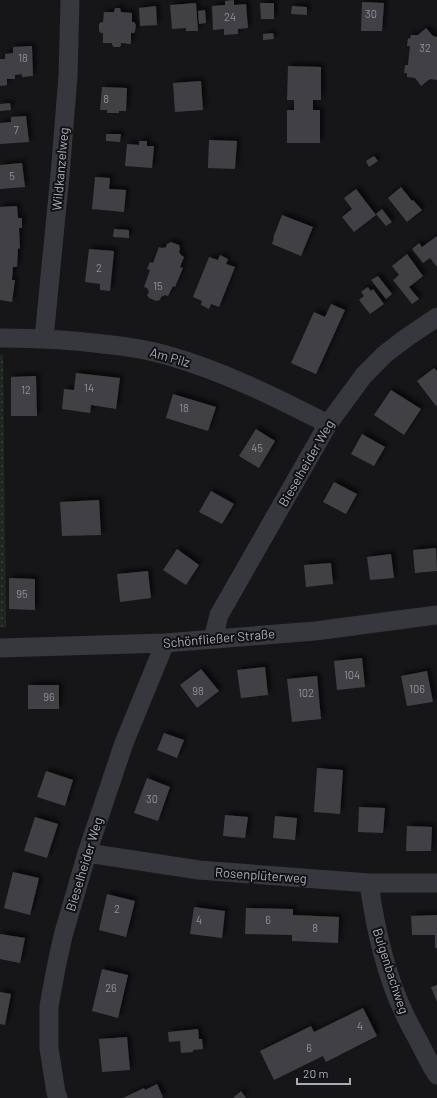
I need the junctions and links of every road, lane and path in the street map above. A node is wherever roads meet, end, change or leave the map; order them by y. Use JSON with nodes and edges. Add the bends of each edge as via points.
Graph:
{"nodes":[{"id":1,"x":70,"y":0,"type":"edge"},
{"id":2,"x":437,"y":317,"type":"edge"},
{"id":3,"x":0,"y":338,"type":"edge"},
{"id":4,"x":44,"y":338,"type":"junction"},
{"id":5,"x":328,"y":424,"type":"junction"},
{"id":6,"x":437,"y":616,"type":"edge"},
{"id":7,"x":213,"y":639,"type":"junction"},
{"id":8,"x":165,"y":643,"type":"junction"},
{"id":9,"x":0,"y":648,"type":"edge"},
{"id":10,"x":87,"y":853,"type":"junction"},
{"id":11,"x":369,"y":883,"type":"junction"},
{"id":12,"x":437,"y":883,"type":"edge"},
{"id":13,"x":437,"y":1075,"type":"edge"},
{"id":14,"x":53,"y":1096,"type":"edge"}],
"edges":[{"from":1,"to":4,"type":"street","name":"Wildkanzelweg","via":[[68,76]]},
{"from":2,"to":5,"type":"street","name":"Bieselheider Weg","via":[[385,354],[364,376]]},
{"from":3,"to":4,"type":"street","name":"Am Pilz"},
{"from":4,"to":5,"type":"street","name":"Am Pilz","via":[[90,342],[165,354],[267,393]]},
{"from":5,"to":7,"type":"street","name":"Bieselheider Weg","via":[[219,615]]},
{"from":6,"to":7,"type":"street","name":"Schönfließer Straße","via":[[315,631]]},
{"from":7,"to":8,"type":"street","name":"Schönfließer Straße"},
{"from":8,"to":9,"type":"street","name":"Schönfließer Straße"},
{"from":8,"to":10,"type":"street","name":"Bieselheider Weg","via":[[124,743]]},
{"from":10,"to":11,"type":"street","name":"Rosenplüterweg","via":[[199,870]]},
{"from":10,"to":14,"type":"street","name":"Bieselheider Weg","via":[[63,936],[50,1006],[49,1048]]},
{"from":11,"to":12,"type":"street","name":"Rosenplüterweg"},
{"from":11,"to":13,"type":"street","name":"Bulgenbachweg","via":[[376,926],[391,980],[403,1012]]}]}
